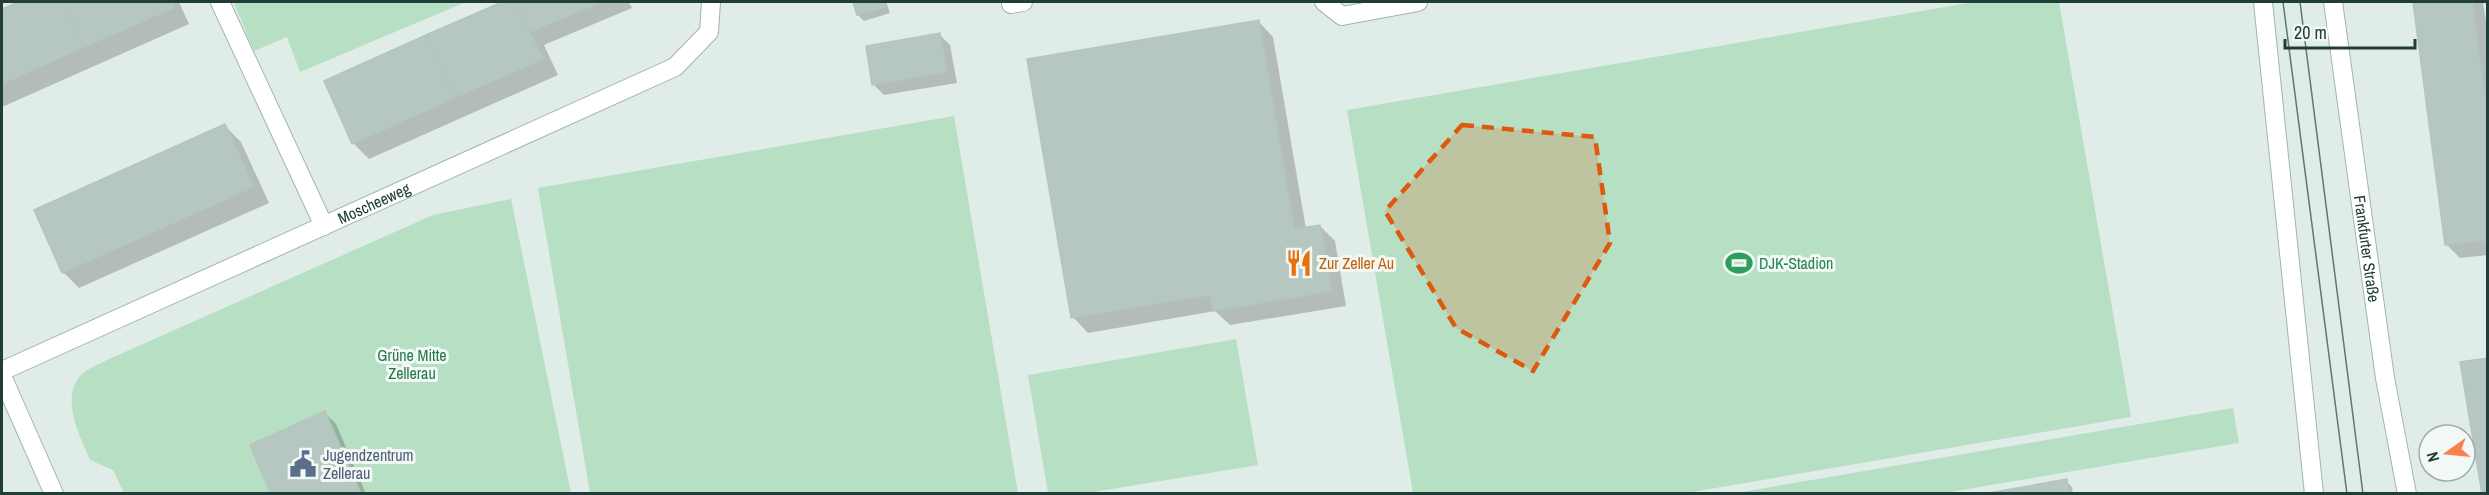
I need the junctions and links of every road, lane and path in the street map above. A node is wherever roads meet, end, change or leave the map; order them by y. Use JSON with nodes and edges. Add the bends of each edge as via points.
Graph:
{"nodes":[{"id":1,"x":220,"y":2,"type":"edge"},
{"id":2,"x":711,"y":2,"type":"edge"},
{"id":3,"x":1324,"y":2,"type":"edge"},
{"id":4,"x":1418,"y":2,"type":"edge"},
{"id":5,"x":2263,"y":2,"type":"edge"},
{"id":6,"x":2334,"y":2,"type":"edge"},
{"id":7,"x":324,"y":226,"type":"junction"},
{"id":8,"x":2,"y":371,"type":"edge"},
{"id":9,"x":2,"y":376,"type":"edge"},
{"id":10,"x":54,"y":494,"type":"edge"},
{"id":11,"x":2314,"y":494,"type":"edge"},
{"id":12,"x":2407,"y":494,"type":"edge"}],
"edges":[{"from":1,"to":7,"type":"street"},
{"from":2,"to":7,"type":"street","name":"Moscheeweg","via":[[709,32],[675,67]]},
{"from":3,"to":4,"type":"street","via":[[1342,15]]},
{"from":5,"to":11,"type":"street"},
{"from":6,"to":12,"type":"street","name":"Frankfurter Straße","via":[[2385,378]]},
{"from":7,"to":8,"type":"street","name":"Moscheeweg"},
{"from":9,"to":10,"type":"street"}]}
